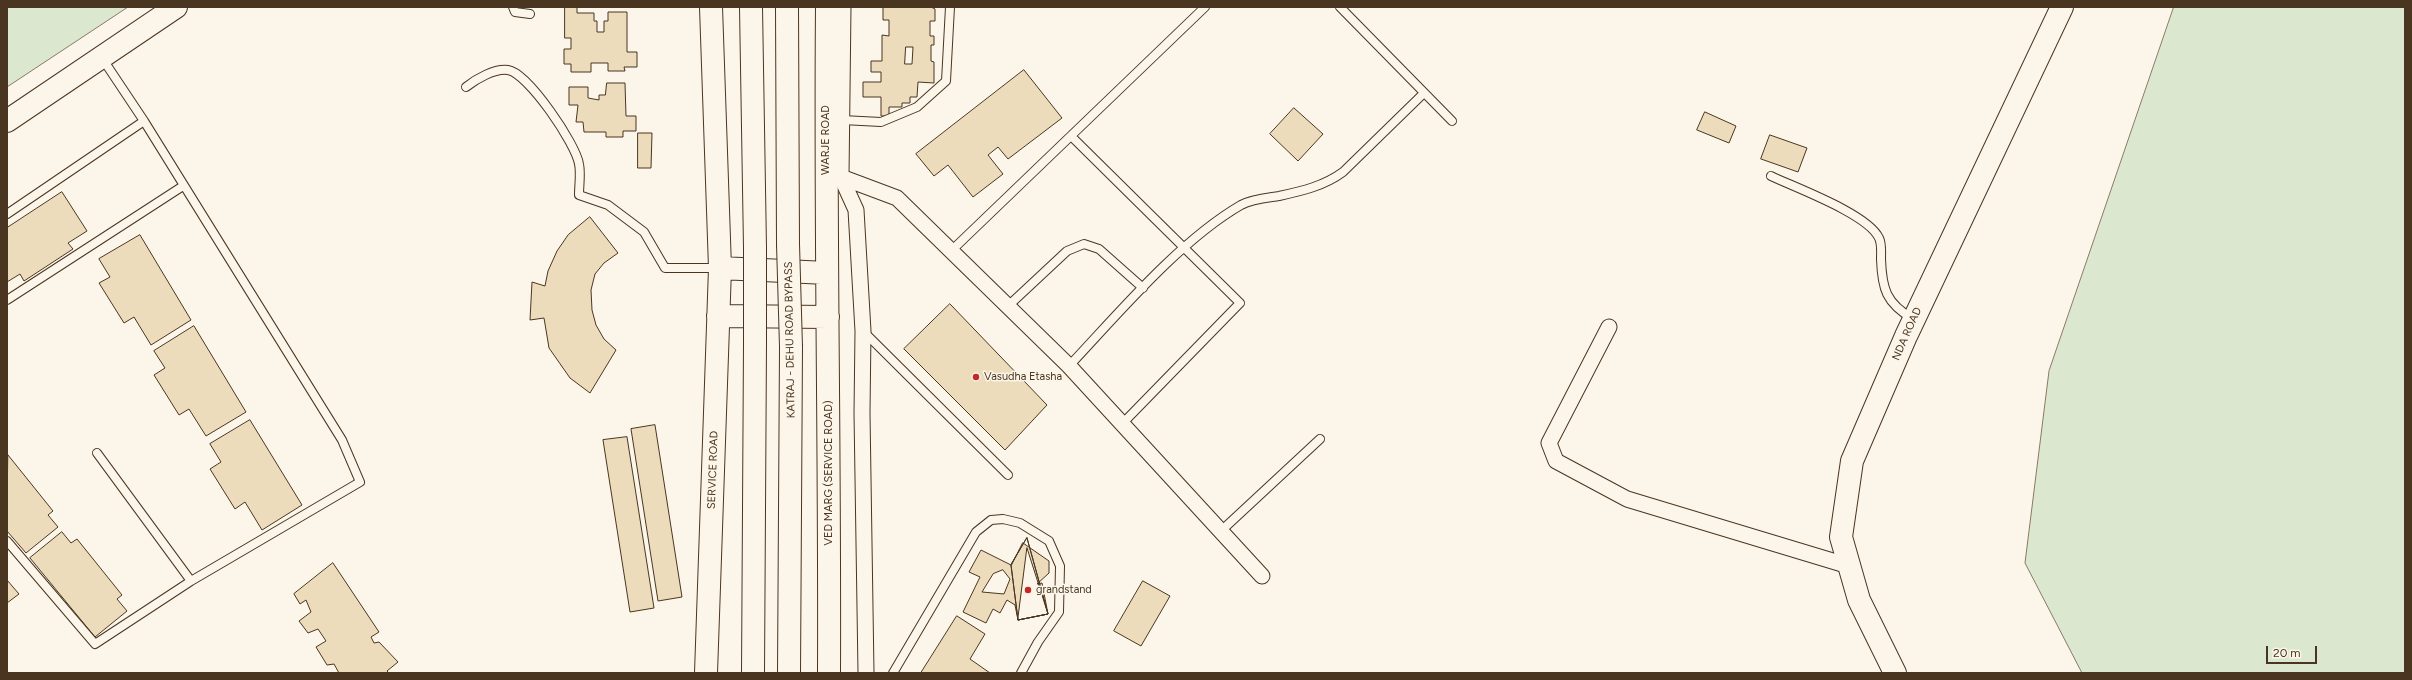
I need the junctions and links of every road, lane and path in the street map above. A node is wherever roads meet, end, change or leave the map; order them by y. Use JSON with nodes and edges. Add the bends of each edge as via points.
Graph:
{"nodes":[{"id":1,"x":176,"y":7,"type":"edge"},
{"id":2,"x":513,"y":7,"type":"edge"},
{"id":3,"x":711,"y":7,"type":"edge"},
{"id":4,"x":751,"y":7,"type":"edge"},
{"id":5,"x":787,"y":7,"type":"edge"},
{"id":6,"x":827,"y":7,"type":"edge"},
{"id":7,"x":843,"y":7,"type":"edge"},
{"id":8,"x":950,"y":7,"type":"edge"},
{"id":9,"x":1205,"y":7,"type":"edge"},
{"id":10,"x":1340,"y":7,"type":"edge"},
{"id":11,"x":2062,"y":7,"type":"edge"},
{"id":12,"x":530,"y":14,"type":"dead end"},
{"id":13,"x":101,"y":58,"type":"junction"},
{"id":14,"x":466,"y":87,"type":"dead end"},
{"id":15,"x":1424,"y":92,"type":"junction"},
{"id":16,"x":842,"y":120,"type":"junction"},
{"id":17,"x":7,"y":121,"type":"edge"},
{"id":18,"x":144,"y":121,"type":"junction"},
{"id":19,"x":1452,"y":121,"type":"dead end"},
{"id":20,"x":1071,"y":136,"type":"junction"},
{"id":21,"x":833,"y":172,"type":"junction"},
{"id":22,"x":1771,"y":176,"type":"dead end"},
{"id":23,"x":183,"y":186,"type":"junction"},
{"id":24,"x":7,"y":214,"type":"edge"},
{"id":25,"x":1186,"y":248,"type":"junction"},
{"id":26,"x":950,"y":252,"type":"junction"},
{"id":27,"x":720,"y":268,"type":"junction"},
{"id":28,"x":827,"y":273,"type":"junction"},
{"id":29,"x":1143,"y":288,"type":"junction"},
{"id":30,"x":7,"y":300,"type":"edge"},
{"id":31,"x":1008,"y":308,"type":"junction"},
{"id":32,"x":718,"y":316,"type":"junction"},
{"id":33,"x":828,"y":317,"type":"junction"},
{"id":34,"x":1914,"y":319,"type":"junction"},
{"id":35,"x":1609,"y":327,"type":"dead end"},
{"id":36,"x":863,"y":331,"type":"junction"},
{"id":37,"x":1069,"y":366,"type":"junction"},
{"id":38,"x":1122,"y":424,"type":"junction"},
{"id":39,"x":1320,"y":439,"type":"dead end"},
{"id":40,"x":97,"y":453,"type":"dead end"},
{"id":41,"x":1008,"y":475,"type":"dead end"},
{"id":42,"x":1221,"y":531,"type":"junction"},
{"id":43,"x":7,"y":541,"type":"edge"},
{"id":44,"x":1849,"y":566,"type":"junction"},
{"id":45,"x":1262,"y":576,"type":"dead end"},
{"id":46,"x":192,"y":581,"type":"junction"},
{"id":47,"x":706,"y":673,"type":"edge"},
{"id":48,"x":753,"y":673,"type":"edge"},
{"id":49,"x":789,"y":673,"type":"edge"},
{"id":50,"x":829,"y":673,"type":"edge"},
{"id":51,"x":866,"y":673,"type":"edge"},
{"id":52,"x":893,"y":673,"type":"edge"},
{"id":53,"x":1021,"y":673,"type":"edge"},
{"id":54,"x":1895,"y":673,"type":"edge"}],
"edges":[{"from":1,"to":13,"type":"main road"},
{"from":2,"to":12,"type":"lane","via":[[515,12]]},
{"from":3,"to":27,"type":"main road"},
{"from":4,"to":48,"type":"main road","bridge":true,"via":[[755,248]]},
{"from":5,"to":49,"type":"main road","name":"KATRAJ - DEHU ROAD BYPASS","bridge":true,"via":[[791,347]]},
{"from":6,"to":21,"type":"main road","name":"WARJE ROAD"},
{"from":7,"to":16,"type":"street"},
{"from":8,"to":16,"type":"lane","via":[[946,81],[917,107],[881,122]]},
{"from":9,"to":20,"type":"lane"},
{"from":10,"to":15,"type":"lane"},
{"from":11,"to":34,"type":"main road","name":"NDA ROAD"},
{"from":13,"to":17,"type":"main road"},
{"from":13,"to":18,"type":"lane"},
{"from":14,"to":27,"type":"lane","via":[[481,76],[508,70],[520,75],[563,128],[579,163],[579,195],[608,205],[644,232],[665,268]]},
{"from":15,"to":19,"type":"lane"},
{"from":15,"to":25,"type":"lane","via":[[1344,172],[1331,181],[1314,188],[1241,205]]},
{"from":16,"to":21,"type":"street"},
{"from":18,"to":23,"type":"lane"},
{"from":18,"to":24,"type":"lane"},
{"from":20,"to":25,"type":"lane"},
{"from":20,"to":26,"type":"lane"},
{"from":21,"to":26,"type":"street","via":[[897,198]]},
{"from":21,"to":28,"type":"main road","name":"WARJE ROAD"},
{"from":21,"to":36,"type":"street","via":[[856,210]]},
{"from":22,"to":34,"type":"lane","via":[[1856,216],[1872,228],[1879,238],[1882,278],[1890,301],[1897,309]]},
{"from":23,"to":30,"type":"lane"},
{"from":23,"to":46,"type":"lane","via":[[342,440],[360,482]]},
{"from":25,"to":29,"type":"lane"},
{"from":25,"to":38,"type":"lane","via":[[1240,303]]},
{"from":26,"to":31,"type":"street"},
{"from":27,"to":28,"type":"main road"},
{"from":27,"to":32,"type":"main road","name":"SERVICE ROAD"},
{"from":28,"to":33,"type":"main road","name":"VED MARG (SERVICE ROAD)"},
{"from":29,"to":31,"type":"lane","via":[[1099,249],[1084,244],[1066,251]]},
{"from":29,"to":37,"type":"lane"},
{"from":31,"to":37,"type":"street"},
{"from":32,"to":33,"type":"main road"},
{"from":32,"to":47,"type":"main road","name":"SERVICE ROAD"},
{"from":33,"to":50,"type":"main road","name":"VED MARG (SERVICE ROAD)"},
{"from":34,"to":44,"type":"main road","name":"NDA ROAD","via":[[1852,461],[1841,537]]},
{"from":35,"to":44,"type":"street","via":[[1550,443],[1556,461],[1627,499]]},
{"from":36,"to":41,"type":"lane"},
{"from":36,"to":51,"type":"street"},
{"from":37,"to":38,"type":"street"},
{"from":38,"to":42,"type":"street"},
{"from":39,"to":42,"type":"lane"},
{"from":40,"to":46,"type":"lane"},
{"from":42,"to":45,"type":"street"},
{"from":43,"to":46,"type":"lane","via":[[95,644]]},
{"from":44,"to":54,"type":"main road","name":"NDA ROAD","via":[[1859,600]]},
{"from":52,"to":53,"type":"lane","via":[[976,532],[991,520],[1003,519],[1020,523],[1049,541],[1060,566],[1059,612]]}]}
